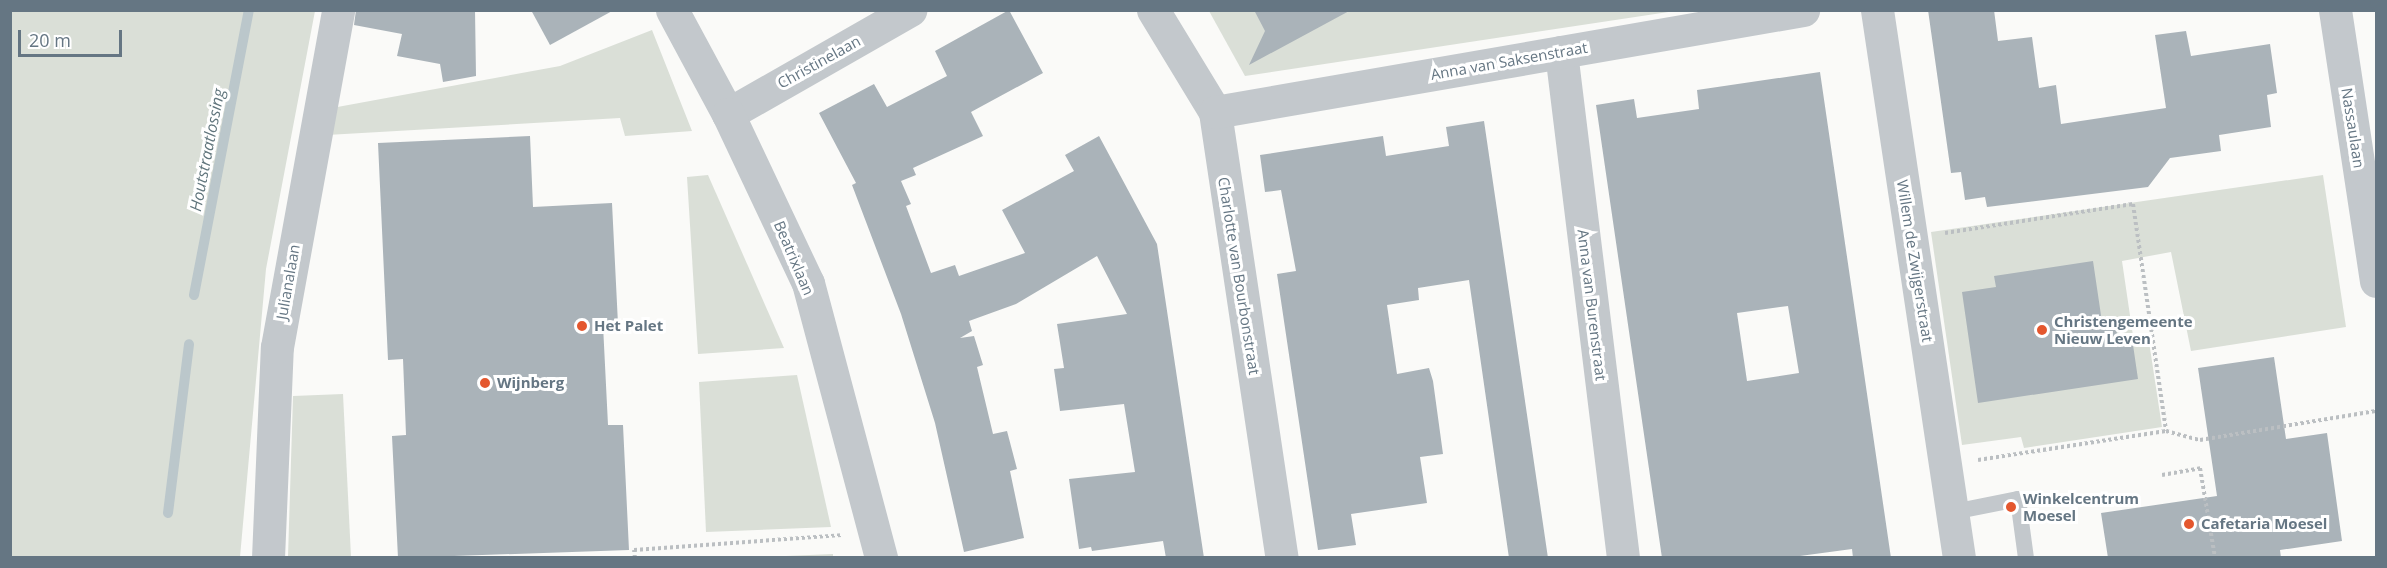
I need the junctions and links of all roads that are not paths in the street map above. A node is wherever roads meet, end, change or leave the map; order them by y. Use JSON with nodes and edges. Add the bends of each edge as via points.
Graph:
{"nodes":[{"id":1,"x":338,"y":10,"type":"edge"},
{"id":2,"x":672,"y":10,"type":"edge"},
{"id":3,"x":910,"y":10,"type":"edge"},
{"id":4,"x":1153,"y":10,"type":"edge"},
{"id":5,"x":1803,"y":10,"type":"edge"},
{"id":6,"x":1877,"y":10,"type":"edge"},
{"id":7,"x":2336,"y":10,"type":"edge"},
{"id":8,"x":1561,"y":52,"type":"junction"},
{"id":9,"x":1215,"y":112,"type":"junction"},
{"id":10,"x":728,"y":114,"type":"junction"},
{"id":11,"x":2366,"y":145,"type":"edge"},
{"id":12,"x":2376,"y":281,"type":"edge"},
{"id":13,"x":1953,"y":512,"type":"junction"},
{"id":14,"x":879,"y":545,"type":"edge"},
{"id":15,"x":268,"y":558,"type":"edge"},
{"id":16,"x":1282,"y":558,"type":"edge"},
{"id":17,"x":1623,"y":558,"type":"edge"},
{"id":18,"x":1959,"y":558,"type":"edge"},
{"id":19,"x":2026,"y":558,"type":"edge"}],
"edges":[{"from":1,"to":15,"type":"street","name":"Julianalaan","via":[[277,347]]},
{"from":2,"to":10,"type":"street","name":"Beatrixlaan"},
{"from":3,"to":10,"type":"street","name":"Christinelaan"},
{"from":4,"to":9,"type":"street","name":"Charlotte van Bourbonstraat"},
{"from":5,"to":8,"type":"street","name":"Anna van Saksenstraat"},
{"from":6,"to":13,"type":"street","name":"Willem de Zwijgerstraat"},
{"from":7,"to":11,"type":"street","name":"Nassaulaan"},
{"from":8,"to":9,"type":"street","name":"Anna van Saksenstraat"},
{"from":8,"to":17,"type":"street","name":"Anna van Burenstraat"},
{"from":9,"to":16,"type":"street","name":"Charlotte van Bourbonstraat"},
{"from":10,"to":14,"type":"street","name":"Beatrixlaan","via":[[808,283]]},
{"from":11,"to":12,"type":"street","name":"Nassaulaan"},
{"from":13,"to":18,"type":"street","name":"Willem de Zwijgerstraat"},
{"from":13,"to":19,"type":"lane","via":[[2018,499]]}]}
